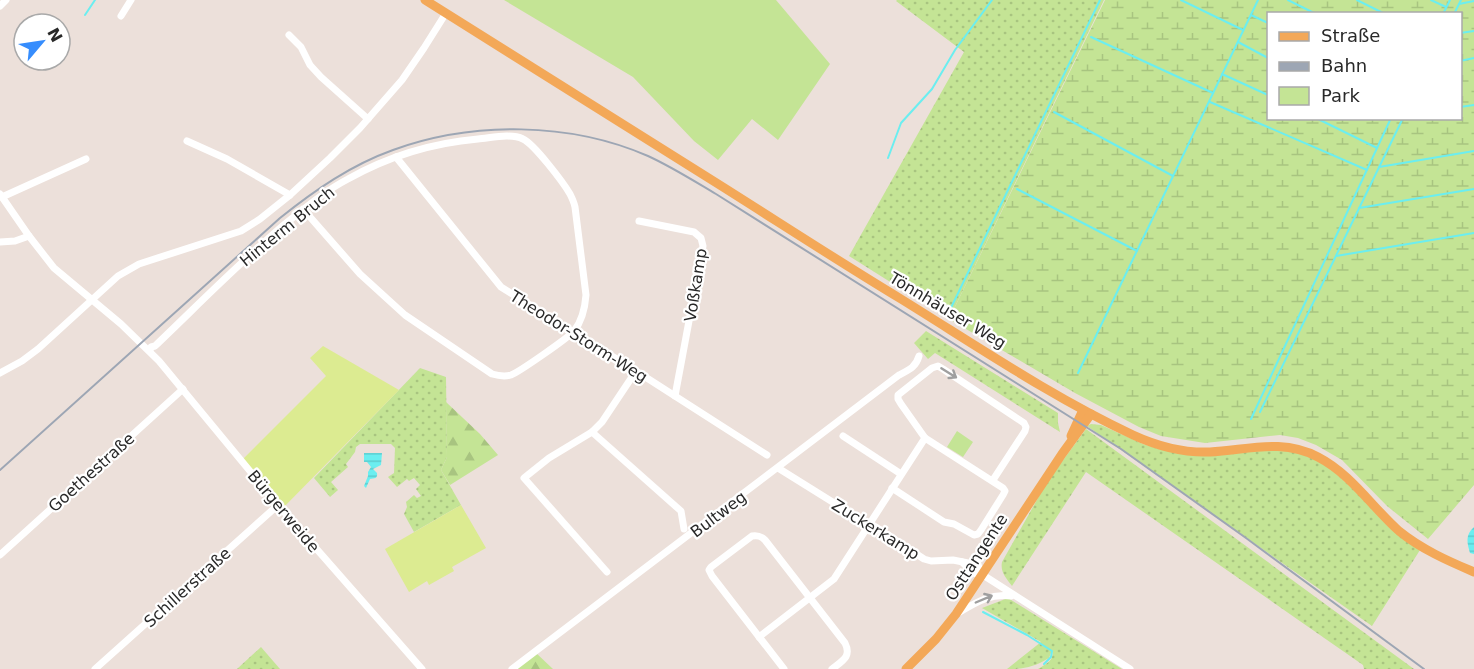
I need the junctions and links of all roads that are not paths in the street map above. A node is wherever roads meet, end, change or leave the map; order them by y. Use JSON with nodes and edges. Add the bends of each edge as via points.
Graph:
{"nodes":[{"id":1,"x":6,"y":0,"type":"edge"},
{"id":2,"x":131,"y":0,"type":"edge"},
{"id":3,"x":425,"y":0,"type":"edge"},
{"id":4,"x":0,"y":6,"type":"edge"},
{"id":5,"x":446,"y":14,"type":"junction"},
{"id":6,"x":121,"y":16,"type":"dead end"},
{"id":7,"x":289,"y":35,"type":"dead end"},
{"id":8,"x":368,"y":119,"type":"junction"},
{"id":9,"x":187,"y":141,"type":"dead end"},
{"id":10,"x":396,"y":157,"type":"junction"},
{"id":11,"x":86,"y":159,"type":"dead end"},
{"id":12,"x":1,"y":195,"type":"edge"},
{"id":13,"x":290,"y":195,"type":"junction"},
{"id":14,"x":303,"y":209,"type":"junction"},
{"id":15,"x":639,"y":221,"type":"dead end"},
{"id":16,"x":29,"y":236,"type":"junction"},
{"id":17,"x":0,"y":242,"type":"edge"},
{"id":18,"x":93,"y":300,"type":"junction"},
{"id":19,"x":573,"y":332,"type":"junction"},
{"id":20,"x":150,"y":351,"type":"junction"},
{"id":21,"x":919,"y":356,"type":"dead end"},
{"id":22,"x":636,"y":371,"type":"junction"},
{"id":23,"x":0,"y":373,"type":"edge"},
{"id":24,"x":183,"y":389,"type":"junction"},
{"id":25,"x":675,"y":396,"type":"junction"},
{"id":26,"x":1087,"y":412,"type":"junction"},
{"id":27,"x":592,"y":432,"type":"junction"},
{"id":28,"x":843,"y":436,"type":"dead end"},
{"id":29,"x":925,"y":438,"type":"junction"},
{"id":30,"x":767,"y":455,"type":"dead end"},
{"id":31,"x":793,"y":467,"type":"junction"},
{"id":32,"x":778,"y":468,"type":"junction"},
{"id":33,"x":901,"y":474,"type":"junction"},
{"id":34,"x":993,"y":480,"type":"junction"},
{"id":35,"x":892,"y":488,"type":"junction"},
{"id":36,"x":278,"y":505,"type":"junction"},
{"id":37,"x":871,"y":524,"type":"junction"},
{"id":38,"x":684,"y":529,"type":"dead end"},
{"id":39,"x":0,"y":555,"type":"edge"},
{"id":40,"x":607,"y":572,"type":"dead end"},
{"id":41,"x":1474,"y":572,"type":"edge"},
{"id":42,"x":983,"y":575,"type":"junction"},
{"id":43,"x":1014,"y":596,"type":"junction"},
{"id":44,"x":810,"y":598,"type":"junction"},
{"id":45,"x":956,"y":614,"type":"junction"},
{"id":46,"x":759,"y":637,"type":"junction"},
{"id":47,"x":95,"y":669,"type":"edge"},
{"id":48,"x":422,"y":669,"type":"edge"},
{"id":49,"x":512,"y":669,"type":"edge"},
{"id":50,"x":784,"y":669,"type":"edge"},
{"id":51,"x":832,"y":669,"type":"edge"},
{"id":52,"x":906,"y":669,"type":"edge"},
{"id":53,"x":1130,"y":669,"type":"edge"}],
"edges":[{"from":1,"to":4,"type":"street"},
{"from":2,"to":6,"type":"street"},
{"from":3,"to":5,"type":"main road","name":"Tönnhäuser Weg"},
{"from":5,"to":8,"type":"street","via":[[406,75]]},
{"from":5,"to":26,"type":"main road","name":"Tönnhäuser Weg","via":[[833,258]]},
{"from":7,"to":8,"type":"street","via":[[321,77]]},
{"from":8,"to":13,"type":"street"},
{"from":9,"to":13,"type":"street"},
{"from":10,"to":14,"type":"street","name":"Hinterm Bruch","via":[[347,179]]},
{"from":10,"to":19,"type":"street","name":"Theodor-Storm-Weg","via":[[501,287]]},
{"from":10,"to":19,"type":"street","name":"Hinterm Bruch","via":[[455,141],[513,136],[532,145],[567,188],[575,207],[586,295],[585,308]]},
{"from":11,"to":12,"type":"street"},
{"from":12,"to":16,"type":"street","name":"Bürgerweide"},
{"from":13,"to":18,"type":"street","via":[[241,231],[129,269]]},
{"from":14,"to":19,"type":"street","via":[[360,274],[405,315],[492,374],[515,373]]},
{"from":14,"to":20,"type":"street","name":"Hinterm Bruch"},
{"from":15,"to":25,"type":"street","name":"Voßkamp","via":[[694,232],[703,246]]},
{"from":16,"to":17,"type":"street"},
{"from":16,"to":18,"type":"street","name":"Bürgerweide","via":[[54,268]]},
{"from":18,"to":20,"type":"street","name":"Bürgerweide"},
{"from":18,"to":23,"type":"street","via":[[38,349]]},
{"from":19,"to":22,"type":"street","name":"Theodor-Storm-Weg"},
{"from":20,"to":24,"type":"street","name":"Bürgerweide"},
{"from":21,"to":31,"type":"street","name":"Bultweg","via":[[918,363]]},
{"from":22,"to":25,"type":"street","name":"Theodor-Storm-Weg"},
{"from":22,"to":27,"type":"street","via":[[614,407]]},
{"from":24,"to":36,"type":"street","name":"Bürgerweide"},
{"from":24,"to":39,"type":"street","name":"Goethestraße"},
{"from":25,"to":30,"type":"street","name":"Theodor-Storm-Weg"},
{"from":26,"to":41,"type":"main road","name":"Tönnhäuser Weg","via":[[1150,442],[1177,449],[1209,452],[1283,446],[1301,450],[1344,476],[1415,542]]},
{"from":26,"to":42,"type":"main road","name":"Osttangente"},
{"from":27,"to":38,"type":"street","via":[[681,511]]},
{"from":27,"to":40,"type":"street","via":[[524,478]]},
{"from":28,"to":33,"type":"street"},
{"from":29,"to":33,"type":"street"},
{"from":29,"to":34,"type":"street"},
{"from":29,"to":34,"type":"street","one_way":true,"via":[[898,395],[938,366],[1026,427]]},
{"from":31,"to":32,"type":"street","name":"Zuckerkamp"},
{"from":31,"to":32,"type":"street","name":"Bultweg"},
{"from":31,"to":37,"type":"street","name":"Zuckerkamp"},
{"from":32,"to":49,"type":"street","name":"Bultweg"},
{"from":33,"to":35,"type":"street"},
{"from":34,"to":35,"type":"street","via":[[1005,491],[974,535],[944,522]]},
{"from":35,"to":37,"type":"street"},
{"from":36,"to":47,"type":"street","name":"Schillerstraße"},
{"from":36,"to":48,"type":"street","name":"Bürgerweide"},
{"from":37,"to":42,"type":"street","name":"Zuckerkamp","via":[[924,559],[962,562],[973,573]]},
{"from":37,"to":44,"type":"street","via":[[834,579]]},
{"from":42,"to":43,"type":"street","name":"Zuckerkamp"},
{"from":42,"to":45,"type":"main road","name":"Osttangente"},
{"from":45,"to":43,"type":"street","one_way":true,"via":[[994,595]]},
{"from":43,"to":53,"type":"street","name":"Zuckerkamp"},
{"from":44,"to":46,"type":"street"},
{"from":44,"to":46,"type":"street","via":[[762,537],[748,538],[709,570]]},
{"from":44,"to":51,"type":"street","via":[[848,649],[846,659]]},
{"from":45,"to":52,"type":"main road","name":"Osttangente"},
{"from":46,"to":50,"type":"street"}]}
